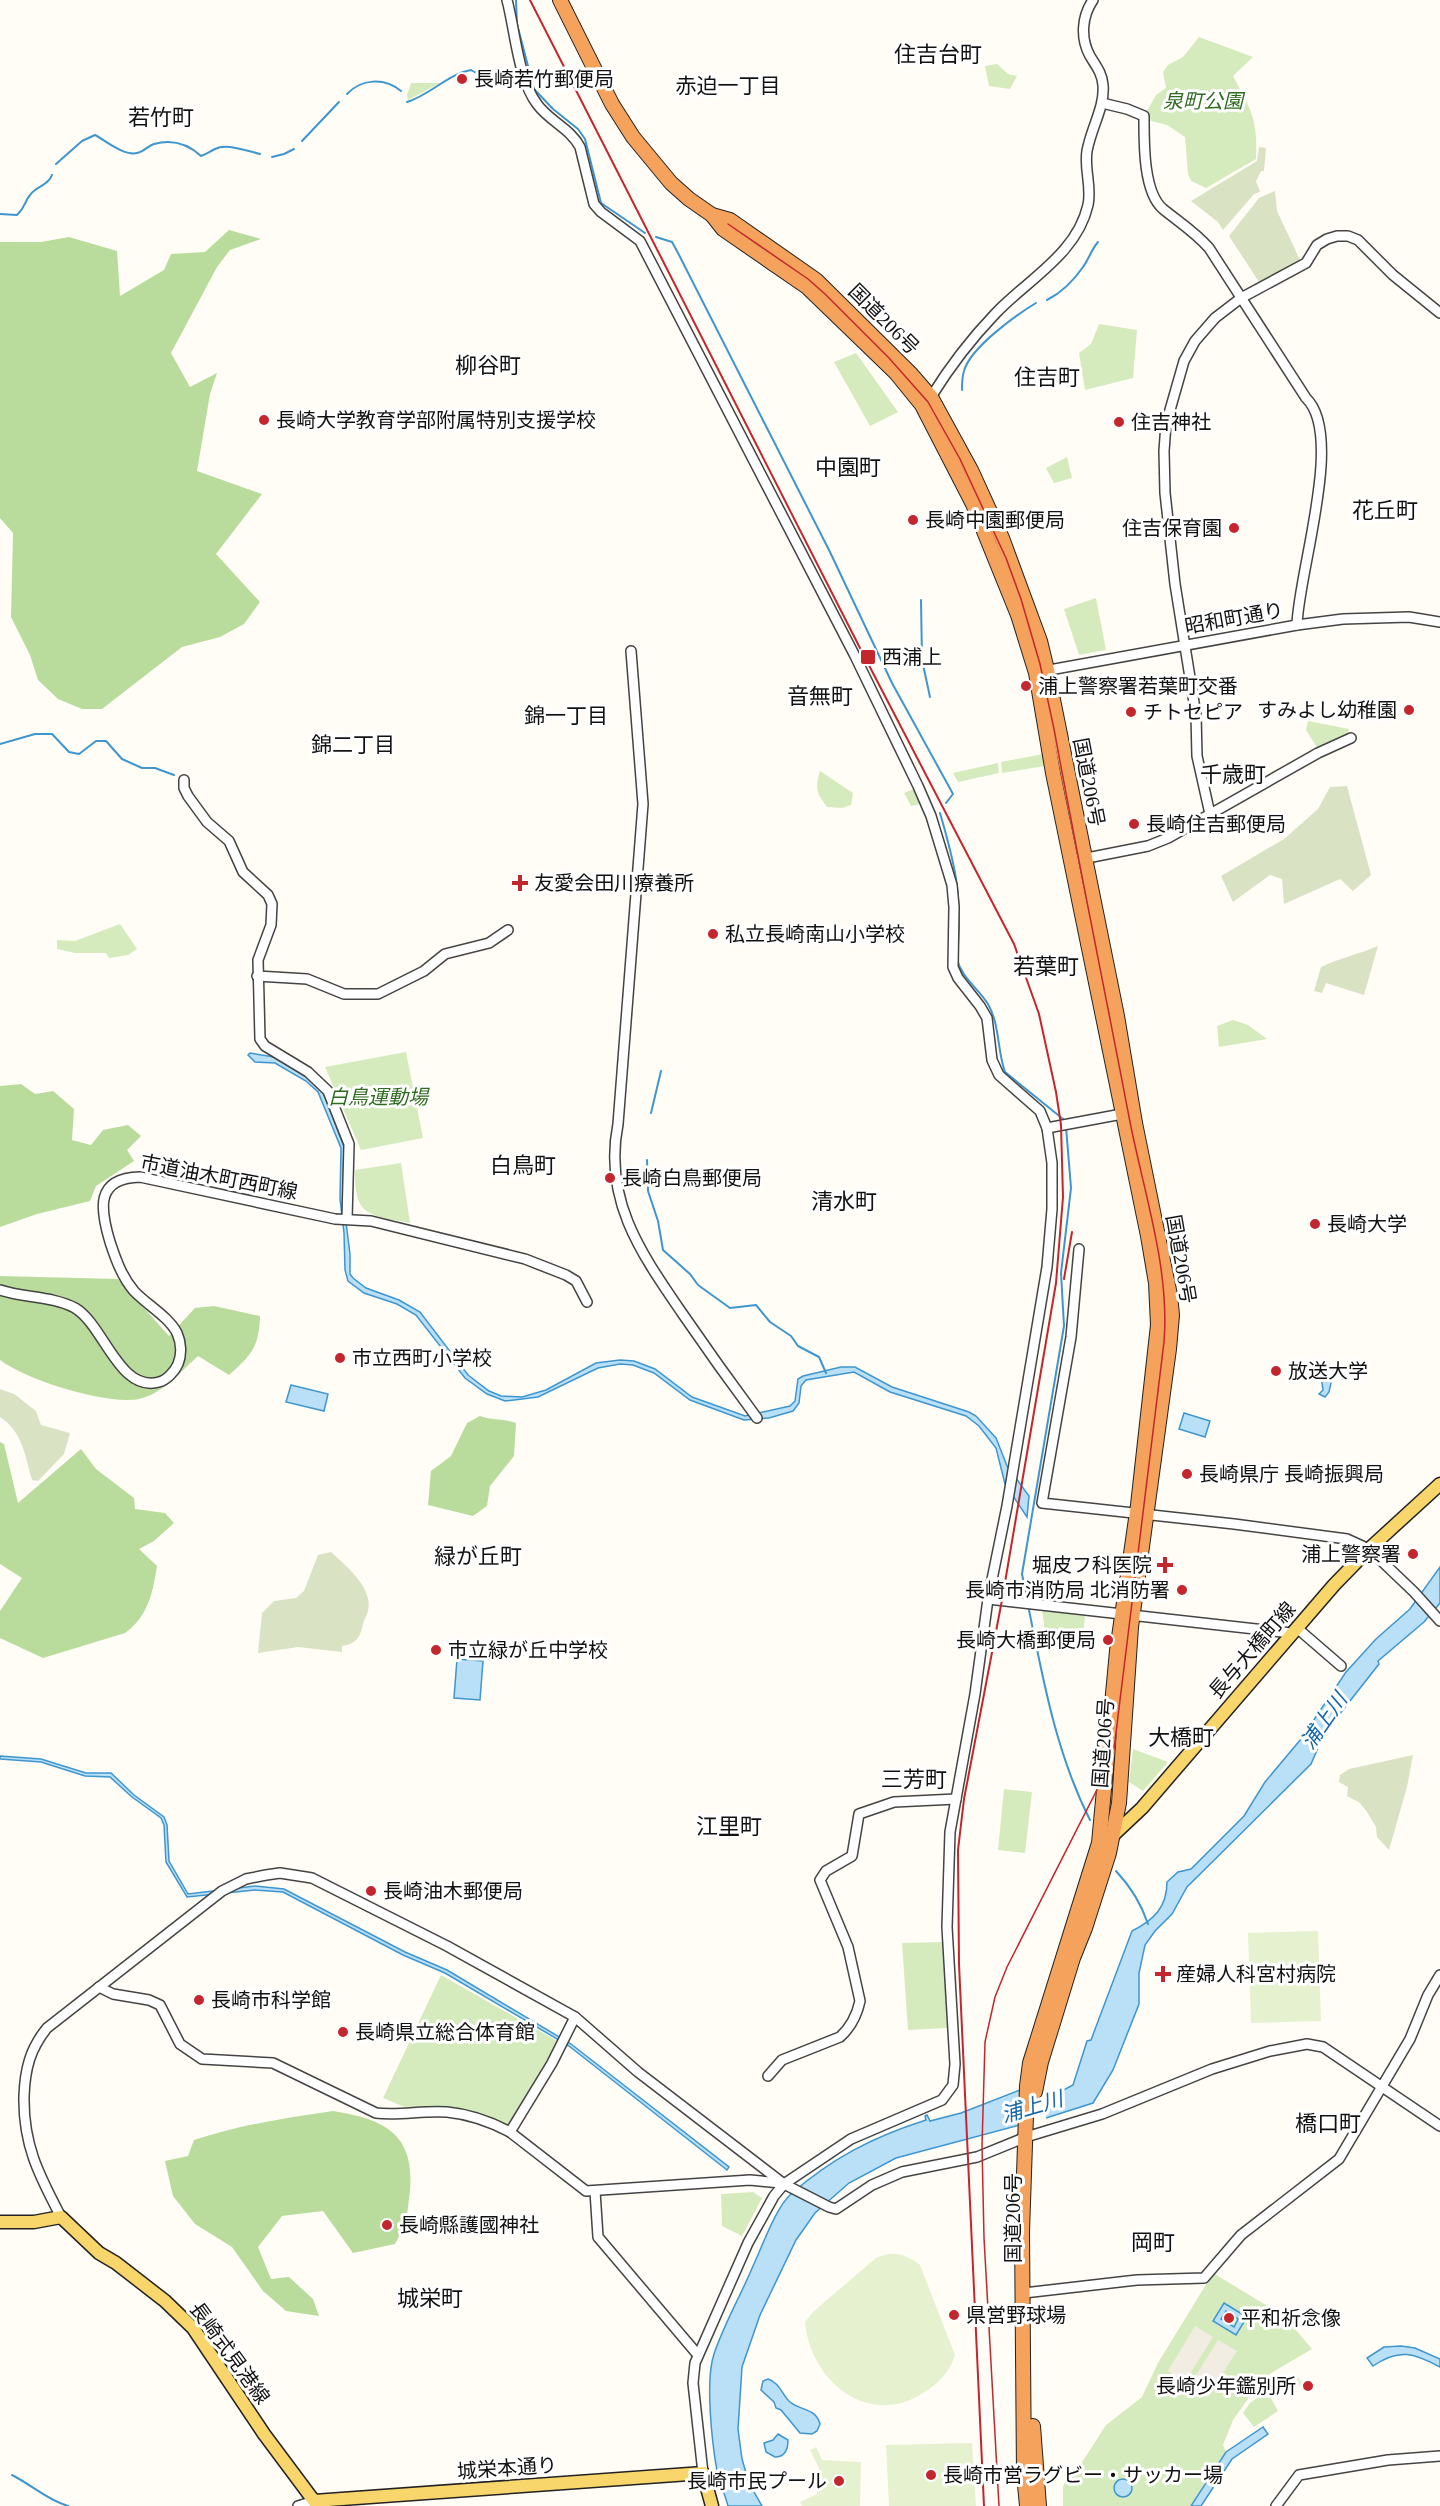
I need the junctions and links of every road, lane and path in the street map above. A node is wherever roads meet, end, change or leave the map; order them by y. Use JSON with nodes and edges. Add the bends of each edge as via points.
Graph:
{"nodes":[{"id":1,"x":507,"y":0,"type":"edge"},
{"id":2,"x":560,"y":0,"type":"edge"},
{"id":3,"x":1094,"y":0,"type":"edge"},
{"id":4,"x":1102,"y":103,"type":"junction"},
{"id":5,"x":712,"y":215,"type":"junction"},
{"id":6,"x":1241,"y":298,"type":"junction"},
{"id":7,"x":1440,"y":313,"type":"edge"},
{"id":8,"x":931,"y":397,"type":"junction"},
{"id":9,"x":1440,"y":622,"type":"edge"},
{"id":10,"x":1297,"y":625,"type":"junction"},
{"id":11,"x":1184,"y":645,"type":"junction"},
{"id":12,"x":631,"y":651,"type":"dead end"},
{"id":13,"x":1041,"y":672,"type":"junction"},
{"id":14,"x":1351,"y":738,"type":"dead end"},
{"id":15,"x":184,"y":780,"type":"dead end"},
{"id":16,"x":1210,"y":814,"type":"junction"},
{"id":17,"x":1079,"y":860,"type":"junction"},
{"id":18,"x":508,"y":930,"type":"dead end"},
{"id":19,"x":257,"y":976,"type":"junction"},
{"id":20,"x":1122,"y":1114,"type":"junction"},
{"id":21,"x":1047,"y":1128,"type":"junction"},
{"id":22,"x":347,"y":1219,"type":"junction"},
{"id":23,"x":1079,"y":1249,"type":"dead end"},
{"id":24,"x":0,"y":1290,"type":"edge"},
{"id":25,"x":587,"y":1302,"type":"dead end"},
{"id":26,"x":757,"y":1418,"type":"dead end"},
{"id":27,"x":1440,"y":1484,"type":"edge"},
{"id":28,"x":1141,"y":1514,"type":"junction"},
{"id":29,"x":1369,"y":1549,"type":"junction"},
{"id":30,"x":988,"y":1599,"type":"junction"},
{"id":31,"x":1128,"y":1615,"type":"junction"},
{"id":32,"x":1437,"y":1618,"type":"edge"},
{"id":33,"x":1294,"y":1631,"type":"junction"},
{"id":34,"x":1341,"y":1666,"type":"dead end"},
{"id":35,"x":956,"y":1799,"type":"junction"},
{"id":36,"x":1119,"y":1803,"type":"junction"},
{"id":37,"x":1142,"y":1808,"type":"junction"},
{"id":38,"x":1105,"y":1841,"type":"junction"},
{"id":39,"x":1440,"y":1975,"type":"edge"},
{"id":40,"x":99,"y":1987,"type":"junction"},
{"id":41,"x":575,"y":2017,"type":"junction"},
{"id":42,"x":768,"y":2076,"type":"dead end"},
{"id":43,"x":1383,"y":2087,"type":"junction"},
{"id":44,"x":1440,"y":2126,"type":"edge"},
{"id":45,"x":1029,"y":2131,"type":"junction"},
{"id":46,"x":510,"y":2132,"type":"junction"},
{"id":47,"x":784,"y":2184,"type":"junction"},
{"id":48,"x":595,"y":2191,"type":"junction"},
{"id":49,"x":61,"y":2217,"type":"junction"},
{"id":50,"x":0,"y":2222,"type":"edge"},
{"id":51,"x":1028,"y":2293,"type":"junction"},
{"id":52,"x":698,"y":2355,"type":"junction"},
{"id":53,"x":1440,"y":2456,"type":"edge"},
{"id":54,"x":703,"y":2473,"type":"junction"},
{"id":55,"x":337,"y":2503,"type":"edge"},
{"id":56,"x":316,"y":2504,"type":"edge"},
{"id":57,"x":298,"y":2506,"type":"edge"},
{"id":58,"x":712,"y":2506,"type":"edge"},
{"id":59,"x":1027,"y":2506,"type":"edge"},
{"id":60,"x":1039,"y":2506,"type":"edge"},
{"id":61,"x":1276,"y":2506,"type":"edge"}],
"edges":[{"from":1,"to":21,"type":"street","via":[[518,57],[531,95],[576,139],[594,204],[640,241],[918,786],[952,885],[953,967],[987,1018],[992,1060],[999,1075],[1040,1111]]},
{"from":2,"to":5,"type":"highway","name":"国道206号","via":[[612,104],[633,137],[672,183]]},
{"from":3,"to":4,"type":"street","via":[[1083,31],[1086,48],[1101,75]]},
{"from":4,"to":6,"type":"street","via":[[1144,116],[1150,191],[1155,201],[1199,237]]},
{"from":4,"to":8,"type":"street","via":[[1086,158],[1088,207],[1077,231],[1065,249],[993,316]]},
{"from":5,"to":8,"type":"highway","name":"国道206号","via":[[730,220],[816,280]]},
{"from":5,"to":13,"type":"highway","name":"国道206号","via":[[723,230],[824,301],[896,373],[922,405],[973,504]]},
{"from":6,"to":7,"type":"street","via":[[1306,263],[1317,245],[1327,239],[1347,236],[1358,240]]},
{"from":6,"to":10,"type":"street","via":[[1314,405],[1321,442],[1321,482]]},
{"from":6,"to":11,"type":"street","via":[[1215,318],[1195,341],[1184,361],[1166,424],[1165,493]]},
{"from":8,"to":13,"type":"highway","name":"国道206号","via":[[1002,538],[1040,641]]},
{"from":9,"to":10,"type":"street","name":"昭和町通り","via":[[1369,617]]},
{"from":10,"to":11,"type":"street","name":"昭和町通り"},
{"from":11,"to":13,"type":"street","name":"昭和町通り"},
{"from":11,"to":16,"type":"street","via":[[1196,715],[1199,771]]},
{"from":12,"to":26,"type":"street","via":[[643,804],[613,1148],[616,1181],[621,1206],[642,1254]]},
{"from":13,"to":17,"type":"highway","name":"国道206号","via":[[1053,773]]},
{"from":14,"to":16,"type":"street"},
{"from":15,"to":19,"type":"street","via":[[188,796],[207,822],[228,841],[243,872],[268,895],[272,904]]},
{"from":16,"to":17,"type":"street","via":[[1148,846]]},
{"from":17,"to":20,"type":"highway","name":"国道206号"},
{"from":17,"to":28,"type":"highway","name":"国道206号","via":[[1172,1315]]},
{"from":18,"to":19,"type":"street","via":[[489,943],[445,954],[378,994],[344,994],[307,979]]},
{"from":19,"to":22,"type":"street","via":[[260,1039],[328,1091],[349,1144]]},
{"from":20,"to":21,"type":"street"},
{"from":20,"to":28,"type":"highway","name":"国道206号","via":[[1148,1236],[1158,1307]]},
{"from":21,"to":30,"type":"street","via":[[1052,1163],[1047,1266]]},
{"from":22,"to":24,"type":"street","name":"市道油木町西町線","via":[[335,1220],[140,1177],[115,1182],[106,1192],[102,1207],[116,1260],[134,1290],[171,1325],[180,1344],[177,1366],[161,1382],[148,1384],[124,1371],[90,1320],[77,1310],[61,1301]]},
{"from":22,"to":25,"type":"street","name":"市道油木町西町線","via":[[371,1221],[525,1259],[576,1281]]},
{"from":23,"to":28,"type":"street","via":[[1071,1337],[1042,1503]]},
{"from":27,"to":29,"type":"main road","name":"長与大橋町線"},
{"from":28,"to":29,"type":"street","via":[[1347,1539]]},
{"from":28,"to":31,"type":"highway","name":"国道206号"},
{"from":29,"to":32,"type":"street"},
{"from":29,"to":33,"type":"main road","name":"長与大橋町線"},
{"from":30,"to":31,"type":"street"},
{"from":30,"to":35,"type":"street"},
{"from":31,"to":33,"type":"street"},
{"from":31,"to":36,"type":"highway","name":"国道206号"},
{"from":31,"to":38,"type":"highway","name":"国道206号","via":[[1117,1651]]},
{"from":33,"to":34,"type":"street"},
{"from":33,"to":37,"type":"main road","name":"長与大橋町線"},
{"from":35,"to":42,"type":"street","via":[[894,1802],[859,1814],[852,1856],[826,1871],[820,1881],[848,1947],[860,2001],[858,2009],[840,2037],[782,2061]]},
{"from":35,"to":47,"type":"street","via":[[947,1881],[953,2085],[942,2100],[851,2139]]},
{"from":36,"to":37,"type":"main road"},
{"from":36,"to":38,"type":"highway","name":"国道206号"},
{"from":37,"to":38,"type":"main road","name":"長与大橋町線"},
{"from":38,"to":45,"type":"highway","name":"国道206号","via":[[1030,2063]]},
{"from":39,"to":43,"type":"street"},
{"from":40,"to":41,"type":"street","via":[[222,1891],[246,1879],[280,1873],[312,1878]]},
{"from":40,"to":46,"type":"street","via":[[160,2006],[180,2044],[202,2059],[273,2063],[376,2113],[395,2116],[446,2112]]},
{"from":40,"to":49,"type":"street","via":[[37,2040],[25,2078],[26,2140]]},
{"from":41,"to":46,"type":"street"},
{"from":41,"to":47,"type":"street","via":[[638,2072]]},
{"from":43,"to":44,"type":"street"},
{"from":43,"to":45,"type":"street","via":[[1323,2047],[1307,2044],[1212,2069],[1102,2114]]},
{"from":43,"to":51,"type":"street","via":[[1339,2159],[1241,2235],[1204,2278],[1137,2280]]},
{"from":45,"to":47,"type":"street","via":[[977,2157],[902,2172],[836,2209]]},
{"from":45,"to":51,"type":"highway","name":"国道206号"},
{"from":46,"to":48,"type":"street","via":[[586,2191]]},
{"from":47,"to":48,"type":"street","via":[[750,2180]]},
{"from":47,"to":52,"type":"street","via":[[748,2243]]},
{"from":48,"to":52,"type":"street","via":[[598,2237]]},
{"from":49,"to":50,"type":"main road","via":[[41,2222]]},
{"from":49,"to":56,"type":"main road","name":"長崎式見港線","via":[[99,2253],[165,2301],[193,2328]]},
{"from":51,"to":59,"type":"highway","name":"国道206号","via":[[1024,2474]]},
{"from":51,"to":60,"type":"highway","name":"国道206号"},
{"from":52,"to":54,"type":"street","via":[[693,2383]]},
{"from":53,"to":61,"type":"street","via":[[1299,2475]]},
{"from":54,"to":55,"type":"main road","name":"城栄本通り"},
{"from":54,"to":58,"type":"main road"},
{"from":55,"to":56,"type":"main road","name":"城栄本通り"},
{"from":56,"to":57,"type":"street"}]}
